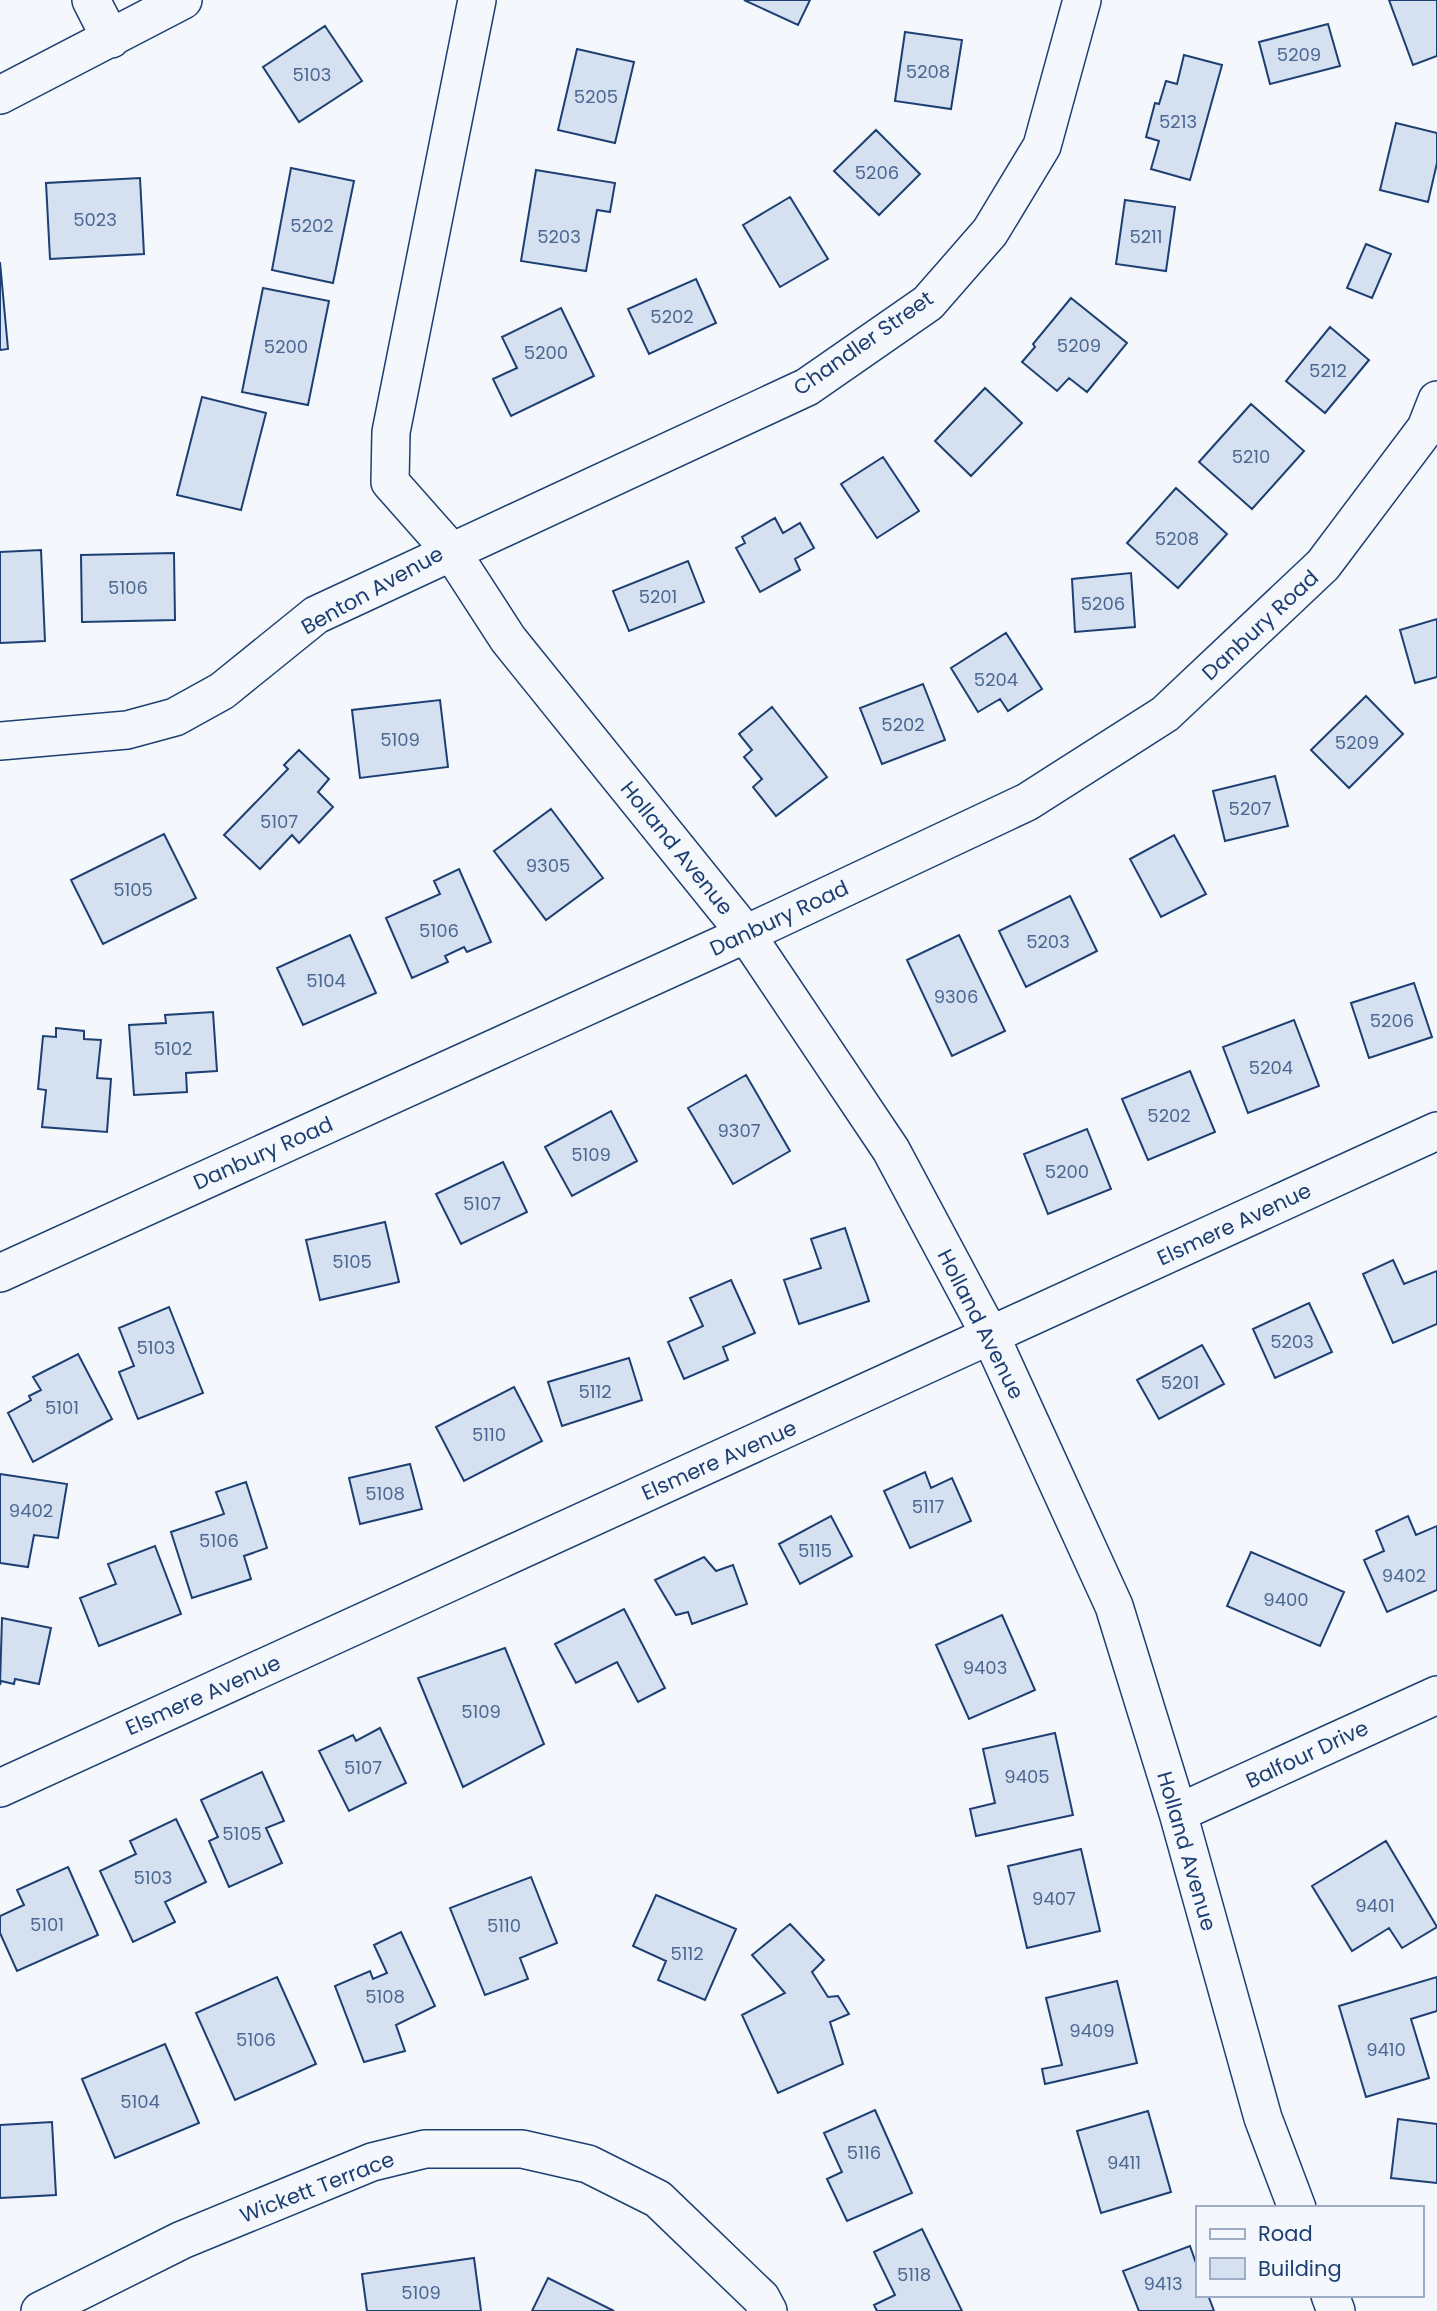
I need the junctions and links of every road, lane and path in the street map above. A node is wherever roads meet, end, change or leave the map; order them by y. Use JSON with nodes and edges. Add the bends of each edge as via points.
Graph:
{"nodes":[{"id":1,"x":91,"y":0,"type":"edge"},
{"id":2,"x":183,"y":0,"type":"edge"},
{"id":3,"x":477,"y":0,"type":"edge"},
{"id":4,"x":1082,"y":0,"type":"edge"},
{"id":5,"x":111,"y":39,"type":"junction"},
{"id":6,"x":0,"y":95,"type":"edge"},
{"id":7,"x":1433,"y":422,"type":"edge"},
{"id":8,"x":451,"y":551,"type":"junction"},
{"id":9,"x":0,"y":741,"type":"edge"},
{"id":10,"x":746,"y":934,"type":"junction"},
{"id":11,"x":1437,"y":1131,"type":"edge"},
{"id":12,"x":0,"y":1273,"type":"edge"},
{"id":13,"x":990,"y":1337,"type":"junction"},
{"id":14,"x":1437,"y":1695,"type":"edge"},
{"id":15,"x":0,"y":1788,"type":"edge"},
{"id":16,"x":1178,"y":1813,"type":"junction"},
{"id":17,"x":1296,"y":2206,"type":"edge"},
{"id":18,"x":40,"y":2311,"type":"edge"},
{"id":19,"x":768,"y":2311,"type":"edge"}],
"edges":[{"from":1,"to":5,"type":"street"},
{"from":2,"to":5,"type":"street"},
{"from":3,"to":8,"type":"street","name":"Benton Avenue","via":[[391,432],[390,482]]},
{"from":4,"to":8,"type":"street","name":"Chandler Street","via":[[1042,146],[989,232],[928,303],[807,387]]},
{"from":5,"to":6,"type":"street"},
{"from":7,"to":10,"type":"street","name":"Danbury Road","via":[[1323,565],[1165,714],[1027,802]]},
{"from":8,"to":9,"type":"street","name":"Benton Avenue","via":[[316,615],[222,691],[175,717],[127,730]]},
{"from":8,"to":10,"type":"street","name":"Holland Avenue","via":[[508,639]]},
{"from":10,"to":12,"type":"street","name":"Danbury Road"},
{"from":10,"to":13,"type":"street","name":"Holland Avenue","via":[[891,1150]]},
{"from":11,"to":13,"type":"street","name":"Elsmere Avenue"},
{"from":13,"to":15,"type":"street","name":"Elsmere Avenue"},
{"from":13,"to":16,"type":"street","name":"Holland Avenue","via":[[1114,1606]]},
{"from":14,"to":16,"type":"street","name":"Balfour Drive"},
{"from":16,"to":17,"type":"street","name":"Holland Avenue","via":[[1263,2118]]},
{"from":18,"to":19,"type":"street","name":"Wickett Terrace","via":[[182,2240],[372,2162],[425,2149],[522,2149],[588,2164],[658,2199],[761,2298]]}]}
